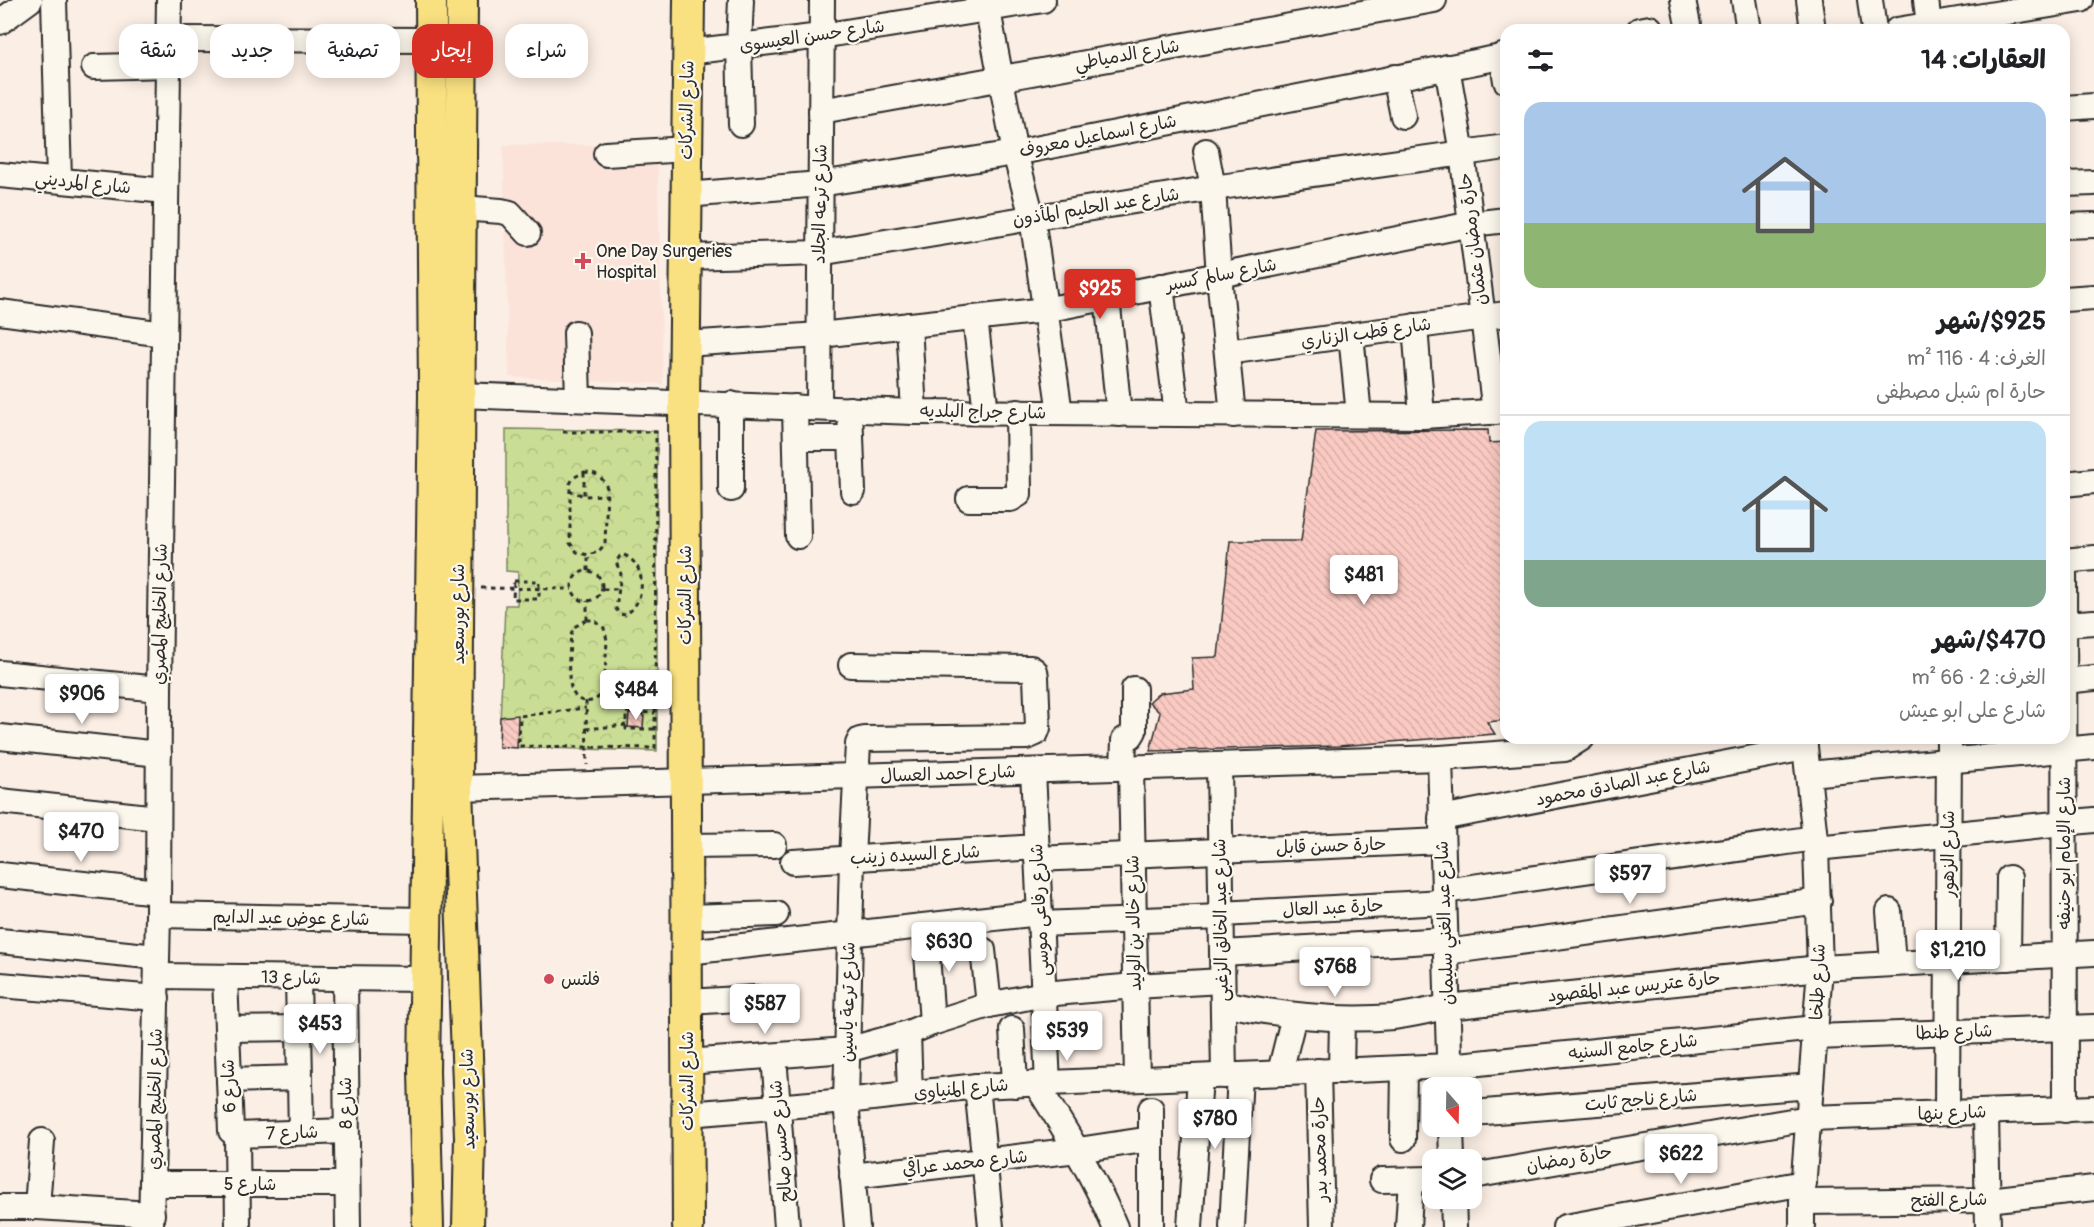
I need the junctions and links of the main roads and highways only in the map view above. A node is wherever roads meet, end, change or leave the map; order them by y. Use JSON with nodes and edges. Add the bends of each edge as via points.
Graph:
{"nodes":[{"id":1,"x":431,"y":0,"type":"edge"},
{"id":2,"x":462,"y":0,"type":"edge"},
{"id":3,"x":688,"y":0,"type":"edge"},
{"id":4,"x":424,"y":1071,"type":"junction"},
{"id":5,"x":468,"y":1074,"type":"junction"},
{"id":6,"x":426,"y":1137,"type":"junction"},
{"id":7,"x":470,"y":1137,"type":"junction"},
{"id":8,"x":428,"y":1227,"type":"edge"},
{"id":9,"x":468,"y":1227,"type":"edge"},
{"id":10,"x":688,"y":1227,"type":"edge"}],
"edges":[{"from":1,"to":4,"type":"main road","name":"شارع بورسعيد","via":[[434,394]]},
{"from":2,"to":5,"type":"main road","name":"شارع بورسعيد","via":[[457,788]]},
{"from":3,"to":10,"type":"main road","name":"شارع الشركات","via":[[684,403]]},
{"from":4,"to":5,"type":"main road","via":[[445,1082]]},
{"from":4,"to":6,"type":"main road","name":"شارع بورسعيد"},
{"from":5,"to":7,"type":"main road","name":"شارع بورسعيد"},
{"from":6,"to":7,"type":"main road","via":[[442,1123],[454,1123]]},
{"from":6,"to":8,"type":"main road","name":"شارع بورسعيد"},
{"from":7,"to":9,"type":"main road","name":"شارع بورسعيد"}]}
